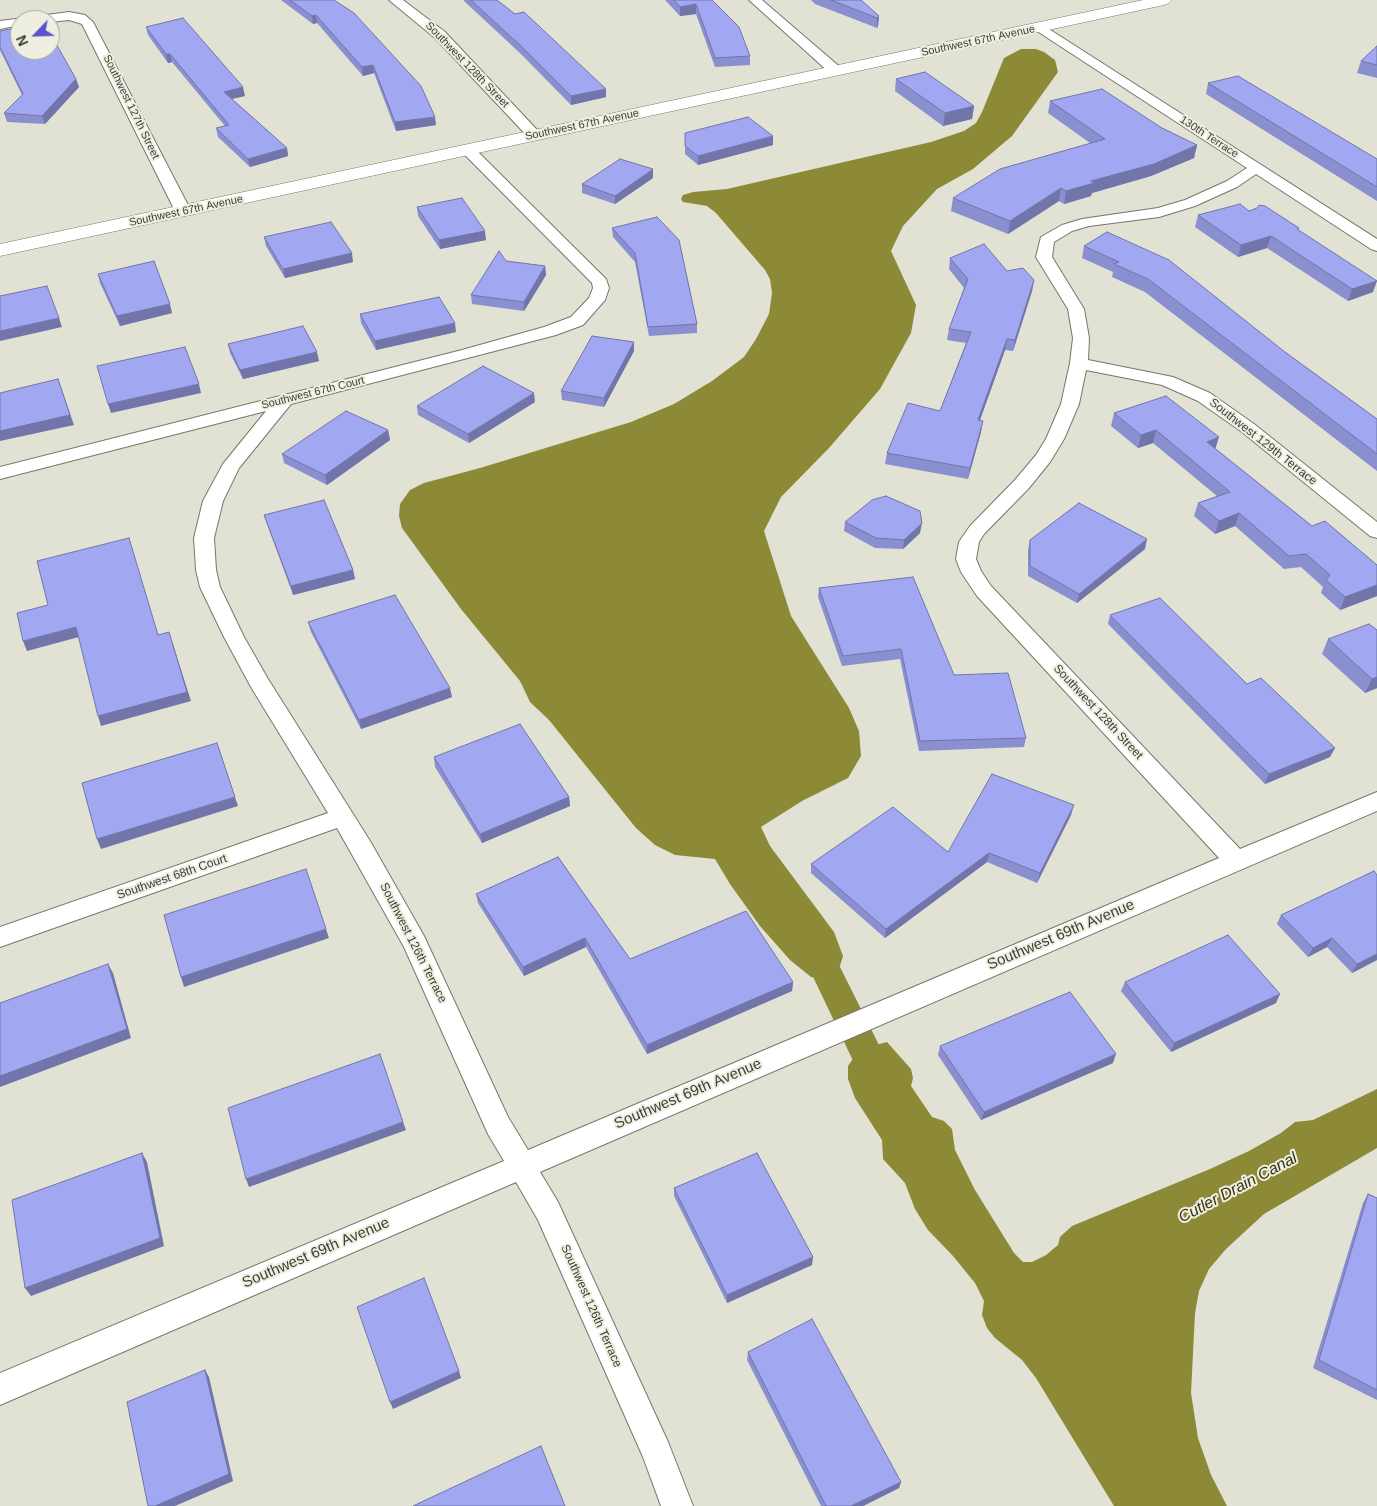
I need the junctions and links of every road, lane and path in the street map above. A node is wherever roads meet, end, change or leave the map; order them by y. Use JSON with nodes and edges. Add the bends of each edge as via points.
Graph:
{"nodes":[{"id":1,"x":395,"y":0,"type":"edge"},
{"id":2,"x":755,"y":0,"type":"edge"},
{"id":3,"x":1156,"y":1,"type":"edge"},
{"id":4,"x":60,"y":17,"type":"edge"},
{"id":5,"x":1041,"y":28,"type":"junction"},
{"id":6,"x":836,"y":71,"type":"junction"},
{"id":7,"x":534,"y":136,"type":"junction"},
{"id":8,"x":468,"y":150,"type":"junction"},
{"id":9,"x":1256,"y":168,"type":"junction"},
{"id":10,"x":183,"y":211,"type":"junction"},
{"id":11,"x":1377,"y":246,"type":"edge"},
{"id":12,"x":0,"y":250,"type":"edge"},
{"id":13,"x":1079,"y":363,"type":"junction"},
{"id":14,"x":285,"y":400,"type":"junction"},
{"id":15,"x":0,"y":472,"type":"edge"},
{"id":16,"x":1377,"y":532,"type":"edge"},
{"id":17,"x":1377,"y":801,"type":"edge"},
{"id":18,"x":343,"y":817,"type":"junction"},
{"id":19,"x":1236,"y":861,"type":"junction"},
{"id":20,"x":0,"y":937,"type":"edge"},
{"id":21,"x":522,"y":1164,"type":"junction"},
{"id":22,"x":0,"y":1389,"type":"edge"},
{"id":23,"x":677,"y":1506,"type":"edge"}],
"edges":[{"from":1,"to":7,"type":"street","name":"Southwest 128th Street","via":[[440,35]]},
{"from":2,"to":6,"type":"street"},
{"from":3,"to":5,"type":"main road","name":"Southwest 67th Avenue"},
{"from":4,"to":10,"type":"street","name":"Southwest 127th Street","via":[[85,20],[92,29]]},
{"from":5,"to":6,"type":"main road","name":"Southwest 67th Avenue"},
{"from":5,"to":9,"type":"street","name":"130th Terrace"},
{"from":6,"to":7,"type":"main road","name":"Southwest 67th Avenue"},
{"from":7,"to":8,"type":"main road","name":"Southwest 67th Avenue"},
{"from":8,"to":10,"type":"main road","name":"Southwest 67th Avenue"},
{"from":8,"to":14,"type":"street","name":"Southwest 67th Court","via":[[600,282],[600,294],[593,306],[568,325]]},
{"from":9,"to":11,"type":"street","name":"130th Terrace"},
{"from":9,"to":13,"type":"street","via":[[1232,184],[1190,203],[1159,212],[1087,222],[1067,228],[1047,240],[1044,256],[1076,309],[1081,338]]},
{"from":10,"to":12,"type":"main road","name":"Southwest 67th Avenue"},
{"from":13,"to":16,"type":"street","name":"Southwest 129th Terrace","via":[[1167,381],[1204,397],[1241,422]]},
{"from":13,"to":19,"type":"street","name":"Southwest 128th Street","via":[[1070,404],[1055,439],[1022,484],[977,530],[969,542],[966,559],[984,591]]},
{"from":14,"to":15,"type":"street","name":"Southwest 67th Court"},
{"from":14,"to":18,"type":"street","name":"Southwest 126th Terrace","via":[[244,448],[219,489],[204,538],[206,570],[218,606],[234,637]]},
{"from":17,"to":19,"type":"street","name":"Southwest 69th Avenue"},
{"from":18,"to":20,"type":"street","name":"Southwest 68th Court"},
{"from":18,"to":21,"type":"street","name":"Southwest 126th Terrace","via":[[416,943],[498,1126]]},
{"from":19,"to":21,"type":"street","name":"Southwest 69th Avenue"},
{"from":21,"to":22,"type":"street","name":"Southwest 69th Avenue"},
{"from":21,"to":23,"type":"street","name":"Southwest 126th Terrace","via":[[548,1211],[657,1453]]}]}
